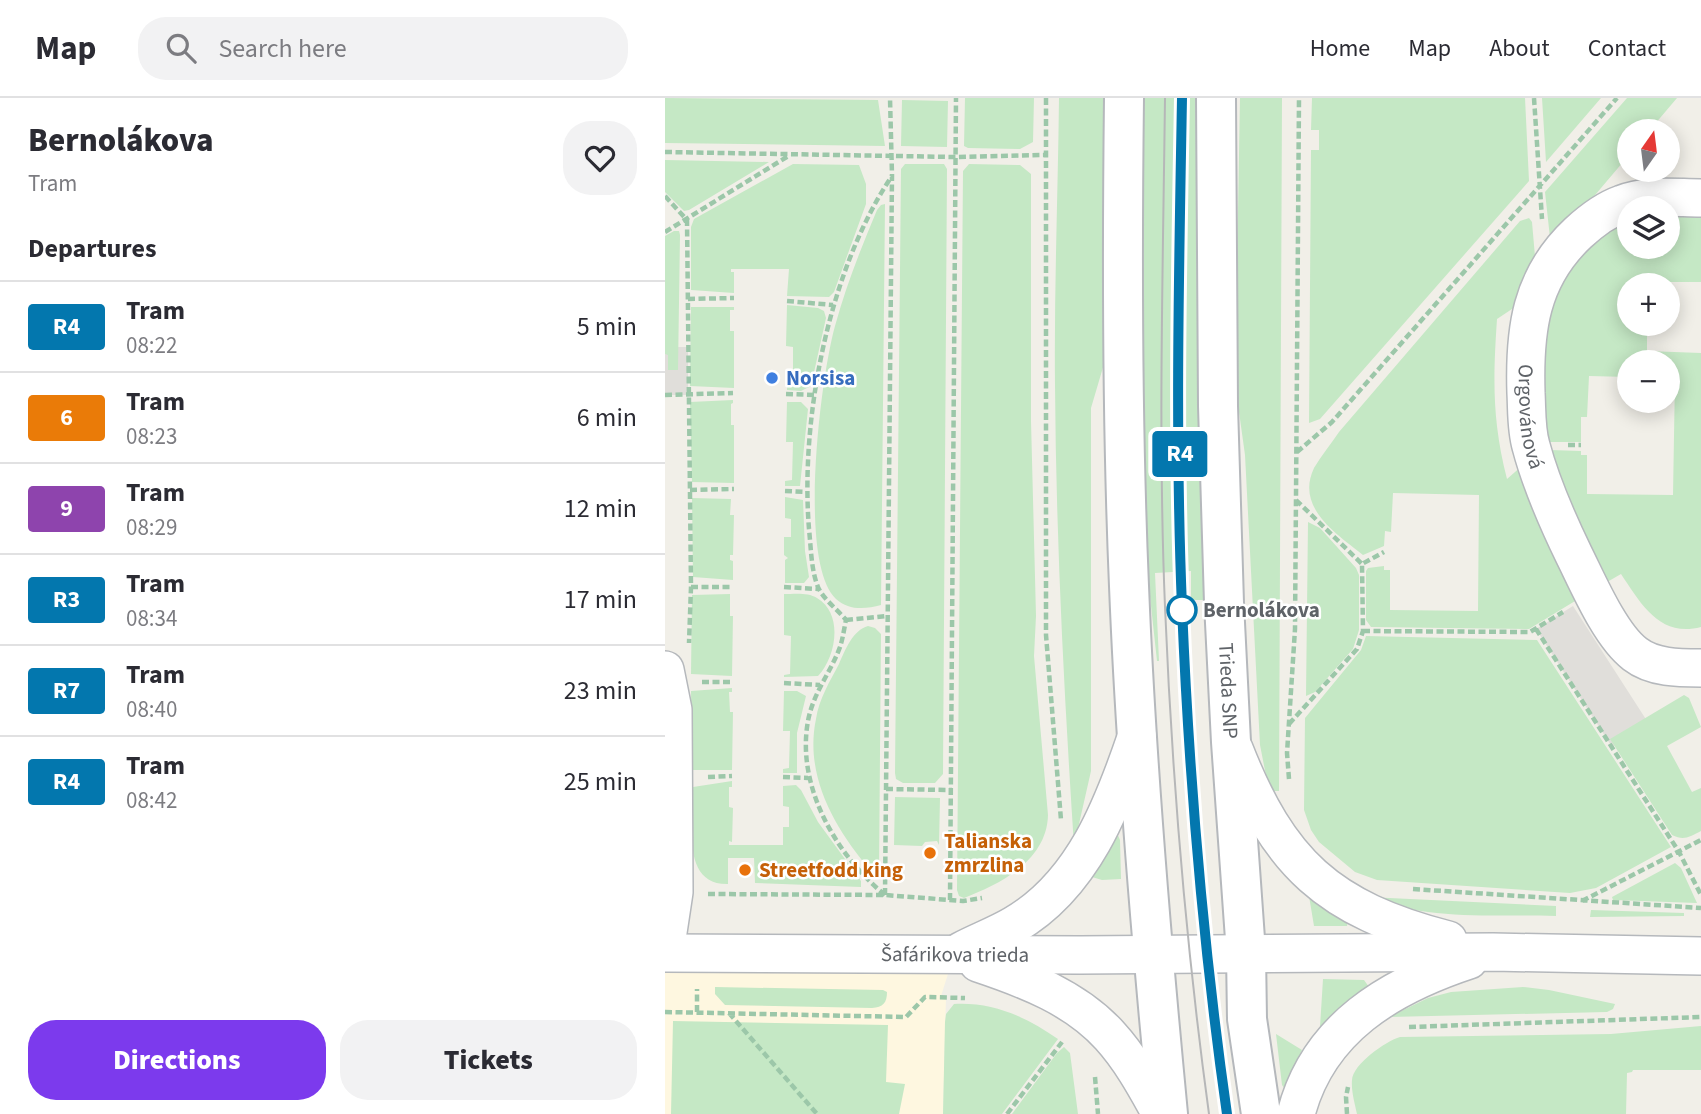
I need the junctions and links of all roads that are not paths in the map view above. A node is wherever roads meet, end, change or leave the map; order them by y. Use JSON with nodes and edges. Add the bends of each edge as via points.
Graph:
{"nodes":[{"id":1,"x":1124,"y":98,"type":"edge"},
{"id":2,"x":1216,"y":98,"type":"edge"},
{"id":3,"x":1701,"y":198,"type":"edge"},
{"id":4,"x":677,"y":657,"type":"edge"},
{"id":5,"x":1701,"y":668,"type":"edge"},
{"id":6,"x":1137,"y":735,"type":"junction"},
{"id":7,"x":1231,"y":742,"type":"junction"},
{"id":8,"x":665,"y":952,"type":"edge"},
{"id":9,"x":1493,"y":952,"type":"junction"},
{"id":10,"x":1246,"y":953,"type":"junction"},
{"id":11,"x":1154,"y":954,"type":"junction"},
{"id":12,"x":954,"y":955,"type":"junction"},
{"id":13,"x":1701,"y":956,"type":"edge"},
{"id":14,"x":1161,"y":1114,"type":"edge"},
{"id":15,"x":1168,"y":1114,"type":"edge"},
{"id":16,"x":1261,"y":1114,"type":"edge"},
{"id":17,"x":1296,"y":1114,"type":"edge"}],
"edges":[{"from":1,"to":6,"type":"street","via":[[1123,411]]},
{"from":2,"to":7,"type":"street","name":"Trieda SNP","via":[[1218,406]]},
{"from":3,"to":5,"type":"street","name":"Orgovánová","via":[[1623,203],[1584,227],[1547,269],[1526,342],[1531,445],[1551,506],[1592,593],[1622,642],[1642,659]]},
{"from":4,"to":8,"type":"street","name":"Šafárikova trieda","via":[[674,892]]},
{"from":6,"to":11,"type":"street"},
{"from":6,"to":12,"type":"street","via":[[1107,814],[1081,860],[1034,911]]},
{"from":7,"to":9,"type":"street","via":[[1269,821],[1295,858],[1321,884],[1386,921]]},
{"from":7,"to":10,"type":"street","name":"Trieda SNP"},
{"from":8,"to":12,"type":"street","name":"Šafárikova trieda"},
{"from":9,"to":10,"type":"street"},
{"from":9,"to":13,"type":"street"},
{"from":9,"to":17,"type":"street","via":[[1428,975],[1370,1006],[1311,1070]]},
{"from":10,"to":11,"type":"street","name":"Šafárikova trieda"},
{"from":10,"to":16,"type":"street","name":"Trieda SNP","via":[[1247,1019]]},
{"from":11,"to":12,"type":"street","name":"Šafárikova trieda"},
{"from":11,"to":15,"type":"street"},
{"from":12,"to":14,"type":"street","via":[[1042,988],[1082,1010],[1123,1052]]}]}
